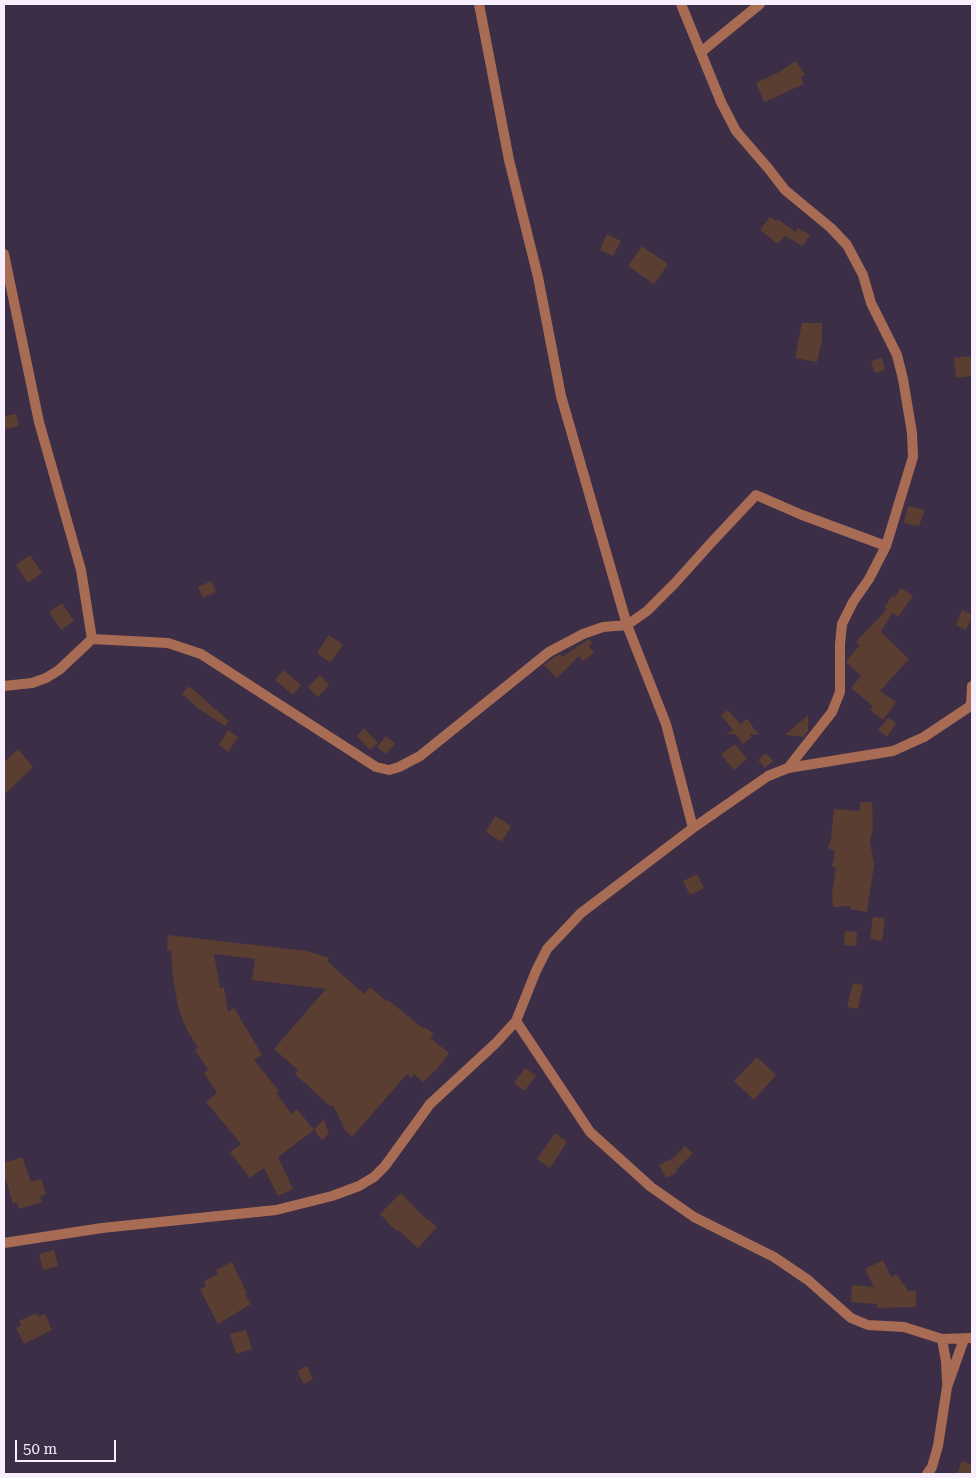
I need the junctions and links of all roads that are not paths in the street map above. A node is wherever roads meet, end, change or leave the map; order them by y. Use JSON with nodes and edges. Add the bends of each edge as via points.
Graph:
{"nodes":[{"id":1,"x":479,"y":4,"type":"edge"},
{"id":2,"x":681,"y":4,"type":"edge"},
{"id":3,"x":760,"y":4,"type":"edge"},
{"id":4,"x":701,"y":52,"type":"junction"},
{"id":5,"x":4,"y":254,"type":"edge"},
{"id":6,"x":886,"y":546,"type":"junction"},
{"id":7,"x":627,"y":626,"type":"junction"},
{"id":8,"x":92,"y":639,"type":"junction"},
{"id":9,"x":4,"y":686,"type":"edge"},
{"id":10,"x":972,"y":686,"type":"edge"},
{"id":11,"x":972,"y":705,"type":"edge"},
{"id":12,"x":788,"y":768,"type":"junction"},
{"id":13,"x":693,"y":828,"type":"junction"},
{"id":14,"x":516,"y":1021,"type":"junction"},
{"id":15,"x":4,"y":1243,"type":"edge"},
{"id":16,"x":968,"y":1338,"type":"edge"},
{"id":17,"x":942,"y":1339,"type":"junction"},
{"id":18,"x":947,"y":1387,"type":"junction"},
{"id":19,"x":927,"y":1474,"type":"edge"}],
"edges":[{"from":1,"to":7,"type":"street","via":[[509,160],[538,277],[561,396]]},
{"from":2,"to":4,"type":"street"},
{"from":3,"to":4,"type":"street"},
{"from":4,"to":6,"type":"street","via":[[736,131],[785,190],[847,245],[897,355],[912,433],[913,457]]},
{"from":5,"to":8,"type":"street","via":[[39,422],[81,570]]},
{"from":6,"to":7,"type":"street","via":[[756,496],[675,583]]},
{"from":6,"to":12,"type":"street","via":[[842,624],[840,692],[832,712]]},
{"from":7,"to":8,"type":"street","via":[[603,627],[549,652],[420,756],[389,770],[376,767],[201,654],[168,643]]},
{"from":7,"to":13,"type":"street","via":[[666,724]]},
{"from":8,"to":9,"type":"street","via":[[46,678]]},
{"from":10,"to":11,"type":"street"},
{"from":11,"to":12,"type":"street","via":[[924,737],[893,752]]},
{"from":12,"to":13,"type":"street","via":[[768,776]]},
{"from":13,"to":14,"type":"street","via":[[580,913],[547,949]]},
{"from":14,"to":15,"type":"street","via":[[430,1104],[385,1166],[359,1186],[276,1210],[102,1228]]},
{"from":14,"to":17,"type":"street","via":[[590,1132],[651,1187],[694,1217],[774,1257],[808,1280],[851,1318],[868,1325],[904,1327]]},
{"from":16,"to":17,"type":"street"},
{"from":16,"to":18,"type":"street"},
{"from":17,"to":18,"type":"street"},
{"from":18,"to":19,"type":"street","via":[[938,1446]]}]}
